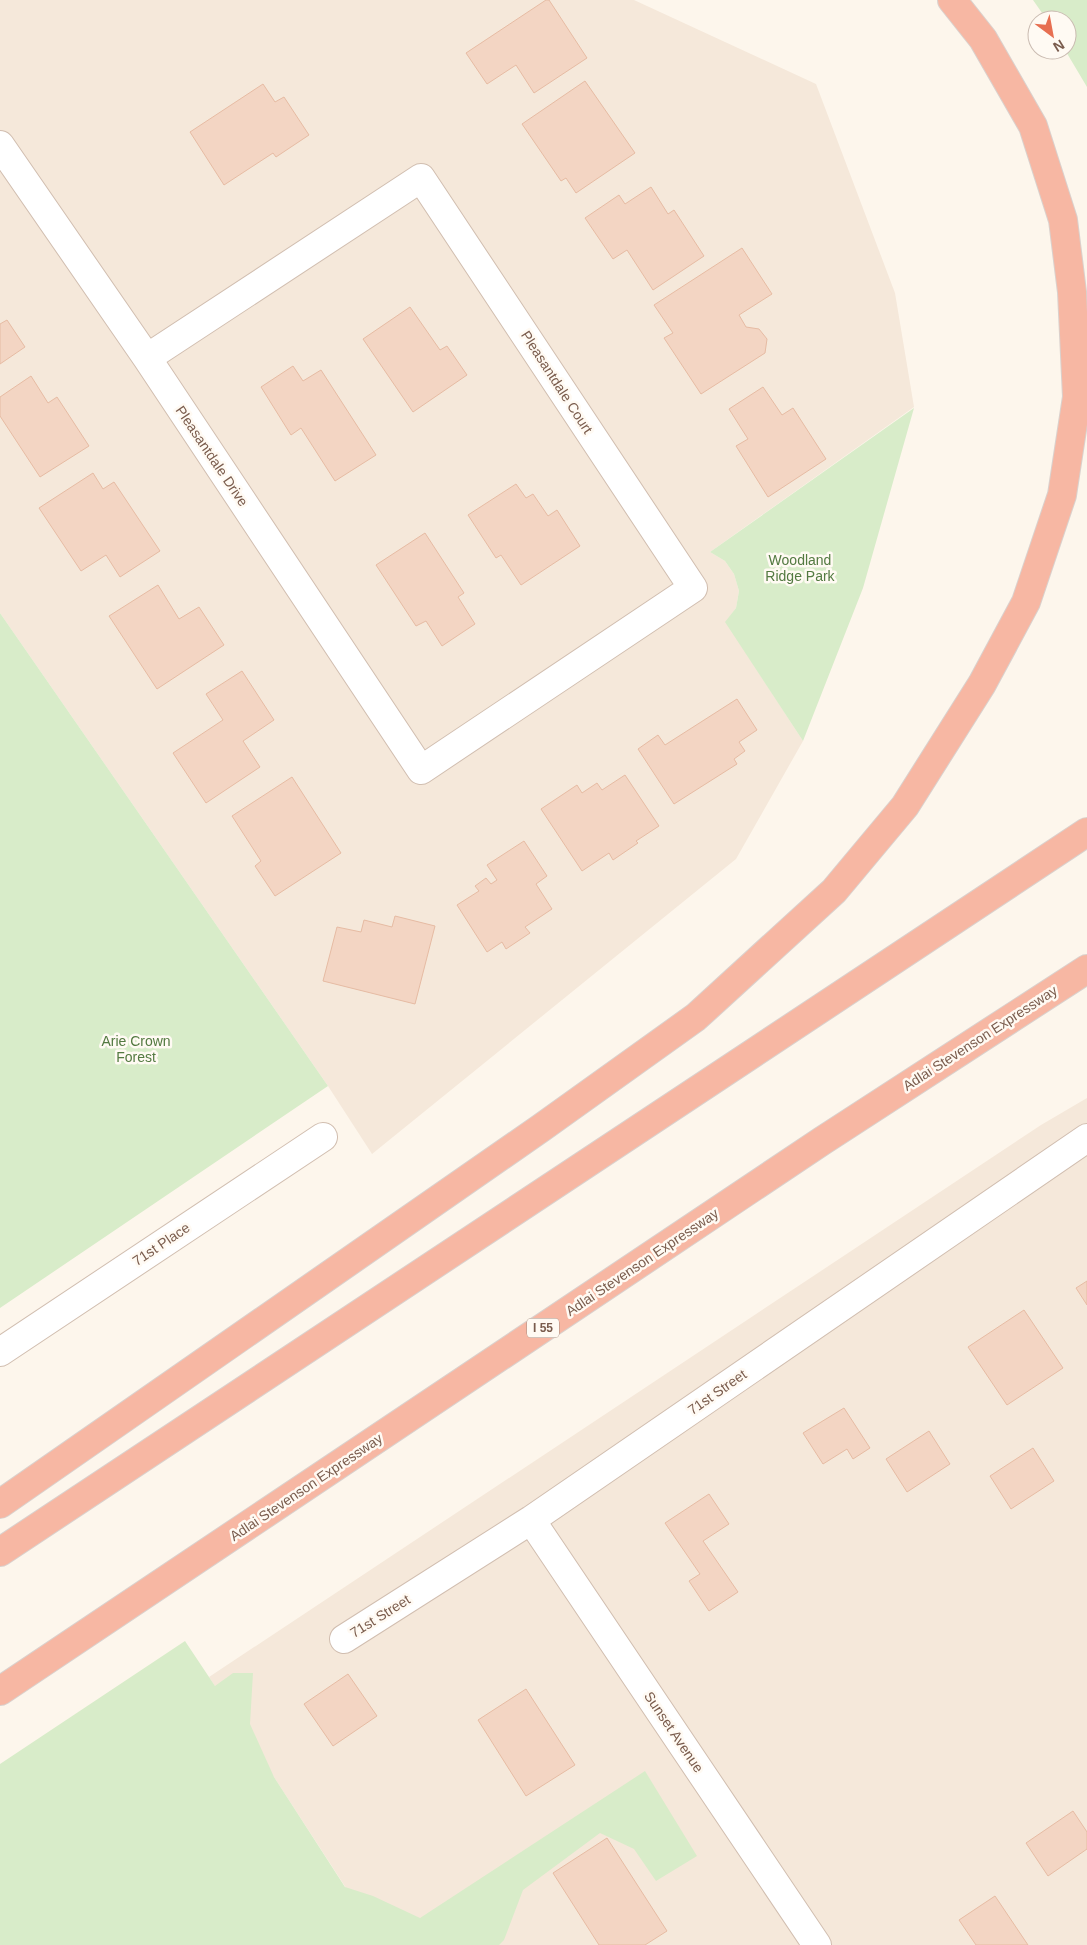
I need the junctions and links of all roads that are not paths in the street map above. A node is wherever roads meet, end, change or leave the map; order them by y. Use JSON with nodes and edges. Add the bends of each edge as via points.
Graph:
{"nodes":[{"id":1,"x":952,"y":0,"type":"edge"},
{"id":2,"x":0,"y":145,"type":"edge"},
{"id":3,"x":147,"y":358,"type":"junction"},
{"id":4,"x":421,"y":770,"type":"joint"},
{"id":5,"x":1087,"y":832,"type":"edge"},
{"id":6,"x":1087,"y":969,"type":"edge"},
{"id":7,"x":323,"y":1137,"type":"dead end"},
{"id":8,"x":1087,"y":1138,"type":"edge"},
{"id":9,"x":0,"y":1352,"type":"edge"},
{"id":10,"x":0,"y":1504,"type":"edge"},
{"id":11,"x":531,"y":1520,"type":"junction"},
{"id":12,"x":0,"y":1552,"type":"edge"},
{"id":13,"x":344,"y":1639,"type":"dead end"},
{"id":14,"x":0,"y":1691,"type":"edge"},
{"id":15,"x":817,"y":1945,"type":"edge"}],
"edges":[{"from":1,"to":10,"type":"highway","via":[[983,39],[1033,126],[1063,220],[1072,292],[1077,397],[1062,495],[1026,602],[982,684],[910,798],[834,891],[696,1017]]},
{"from":2,"to":3,"type":"street","name":"Pleasantdale Drive"},
{"from":3,"to":4,"type":"street","name":"Pleasantdale Drive"},
{"from":3,"to":4,"type":"street","name":"Pleasantdale Court","via":[[422,178],[693,588]]},
{"from":5,"to":12,"type":"highway"},
{"from":6,"to":14,"type":"highway","name":"Adlai Stevenson Expressway","number":"I 55","via":[[822,1141]]},
{"from":7,"to":9,"type":"street","name":"71st Place"},
{"from":8,"to":11,"type":"street","name":"71st Street"},
{"from":11,"to":13,"type":"street","name":"71st Street"},
{"from":11,"to":15,"type":"street","name":"Sunset Avenue"}]}
